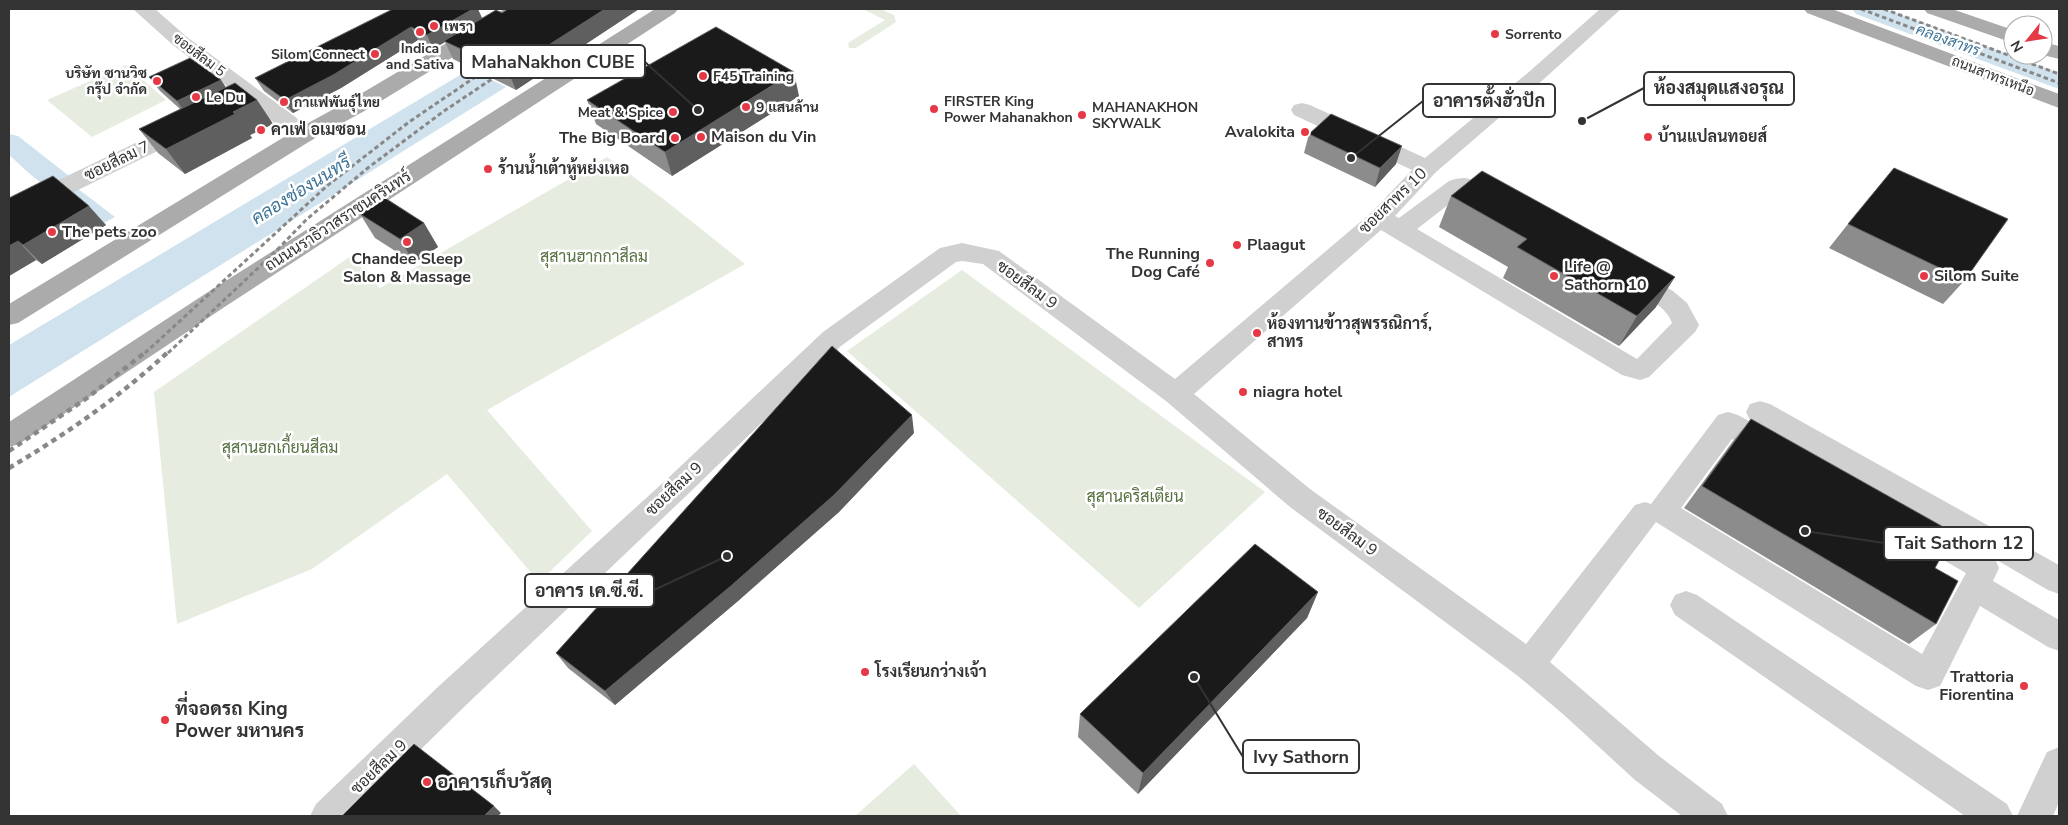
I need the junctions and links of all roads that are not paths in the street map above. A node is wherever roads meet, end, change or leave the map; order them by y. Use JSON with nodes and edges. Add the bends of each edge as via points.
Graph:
{"nodes":[{"id":1,"x":143,"y":9,"type":"edge"},
{"id":2,"x":518,"y":9,"type":"edge"},
{"id":3,"x":668,"y":9,"type":"edge"},
{"id":4,"x":1611,"y":9,"type":"edge"},
{"id":5,"x":1814,"y":9,"type":"edge"},
{"id":6,"x":1934,"y":9,"type":"edge"},
{"id":7,"x":2003,"y":33,"type":"edge"},
{"id":8,"x":251,"y":94,"type":"junction"},
{"id":9,"x":2059,"y":101,"type":"edge"},
{"id":10,"x":1302,"y":110,"type":"dead end"},
{"id":11,"x":305,"y":135,"type":"junction"},
{"id":12,"x":1427,"y":168,"type":"junction"},
{"id":13,"x":9,"y":214,"type":"edge"},
{"id":14,"x":1517,"y":215,"type":"edge"},
{"id":15,"x":1390,"y":224,"type":"junction"},
{"id":16,"x":1612,"y":268,"type":"edge"},
{"id":17,"x":9,"y":316,"type":"edge"},
{"id":18,"x":1176,"y":394,"type":"junction"},
{"id":19,"x":1760,"y":412,"type":"dead end"},
{"id":20,"x":9,"y":436,"type":"edge"},
{"id":21,"x":1645,"y":514,"type":"dead end"},
{"id":22,"x":2059,"y":580,"type":"edge"},
{"id":23,"x":1975,"y":586,"type":"junction"},
{"id":24,"x":1686,"y":604,"type":"dead end"},
{"id":25,"x":2059,"y":638,"type":"edge"},
{"id":26,"x":1529,"y":665,"type":"junction"},
{"id":27,"x":2059,"y":764,"type":"edge"},
{"id":28,"x":328,"y":816,"type":"edge"},
{"id":29,"x":1710,"y":816,"type":"edge"},
{"id":30,"x":1995,"y":816,"type":"edge"},
{"id":31,"x":2035,"y":816,"type":"edge"}],
"edges":[{"from":1,"to":8,"type":"street","name":"ซอยสีลม 5"},
{"from":2,"to":11,"type":"main road"},
{"from":3,"to":20,"type":"main road","name":"ถนนนราธิวาสราชนครินทร์"},
{"from":4,"to":12,"type":"street","name":"ซอยสาทร 10"},
{"from":5,"to":9,"type":"main road","name":"ถนนสาทรเหนือ"},
{"from":6,"to":7,"type":"main road"},
{"from":8,"to":11,"type":"street","name":"ซอยสีลม 5"},
{"from":8,"to":13,"type":"street","name":"ซอยสีลม 7"},
{"from":10,"to":12,"type":"street"},
{"from":11,"to":17,"type":"main road"},
{"from":12,"to":15,"type":"street","name":"ซอยสาทร 10"},
{"from":14,"to":15,"type":"street","via":[[1461,185]]},
{"from":15,"to":16,"type":"street","via":[[1631,368],[1640,370],[1686,325],[1684,316],[1672,302]]},
{"from":15,"to":18,"type":"street","name":"ซอยสาทร 10","via":[[1216,357]]},
{"from":18,"to":26,"type":"street","name":"ซอยสีลม 9","via":[[1300,498]]},
{"from":18,"to":28,"type":"street","name":"ซอยสีลม 9","via":[[990,257],[962,252],[949,254],[832,339]]},
{"from":19,"to":22,"type":"street"},
{"from":21,"to":26,"type":"street"},
{"from":23,"to":23,"type":"street","via":[[1928,675],[1662,511],[1728,423],[1984,568]]},
{"from":23,"to":25,"type":"street"},
{"from":24,"to":30,"type":"street"},
{"from":26,"to":29,"type":"street","name":"ซอยสีลม 9","via":[[1647,768]]},
{"from":27,"to":31,"type":"street"}]}
